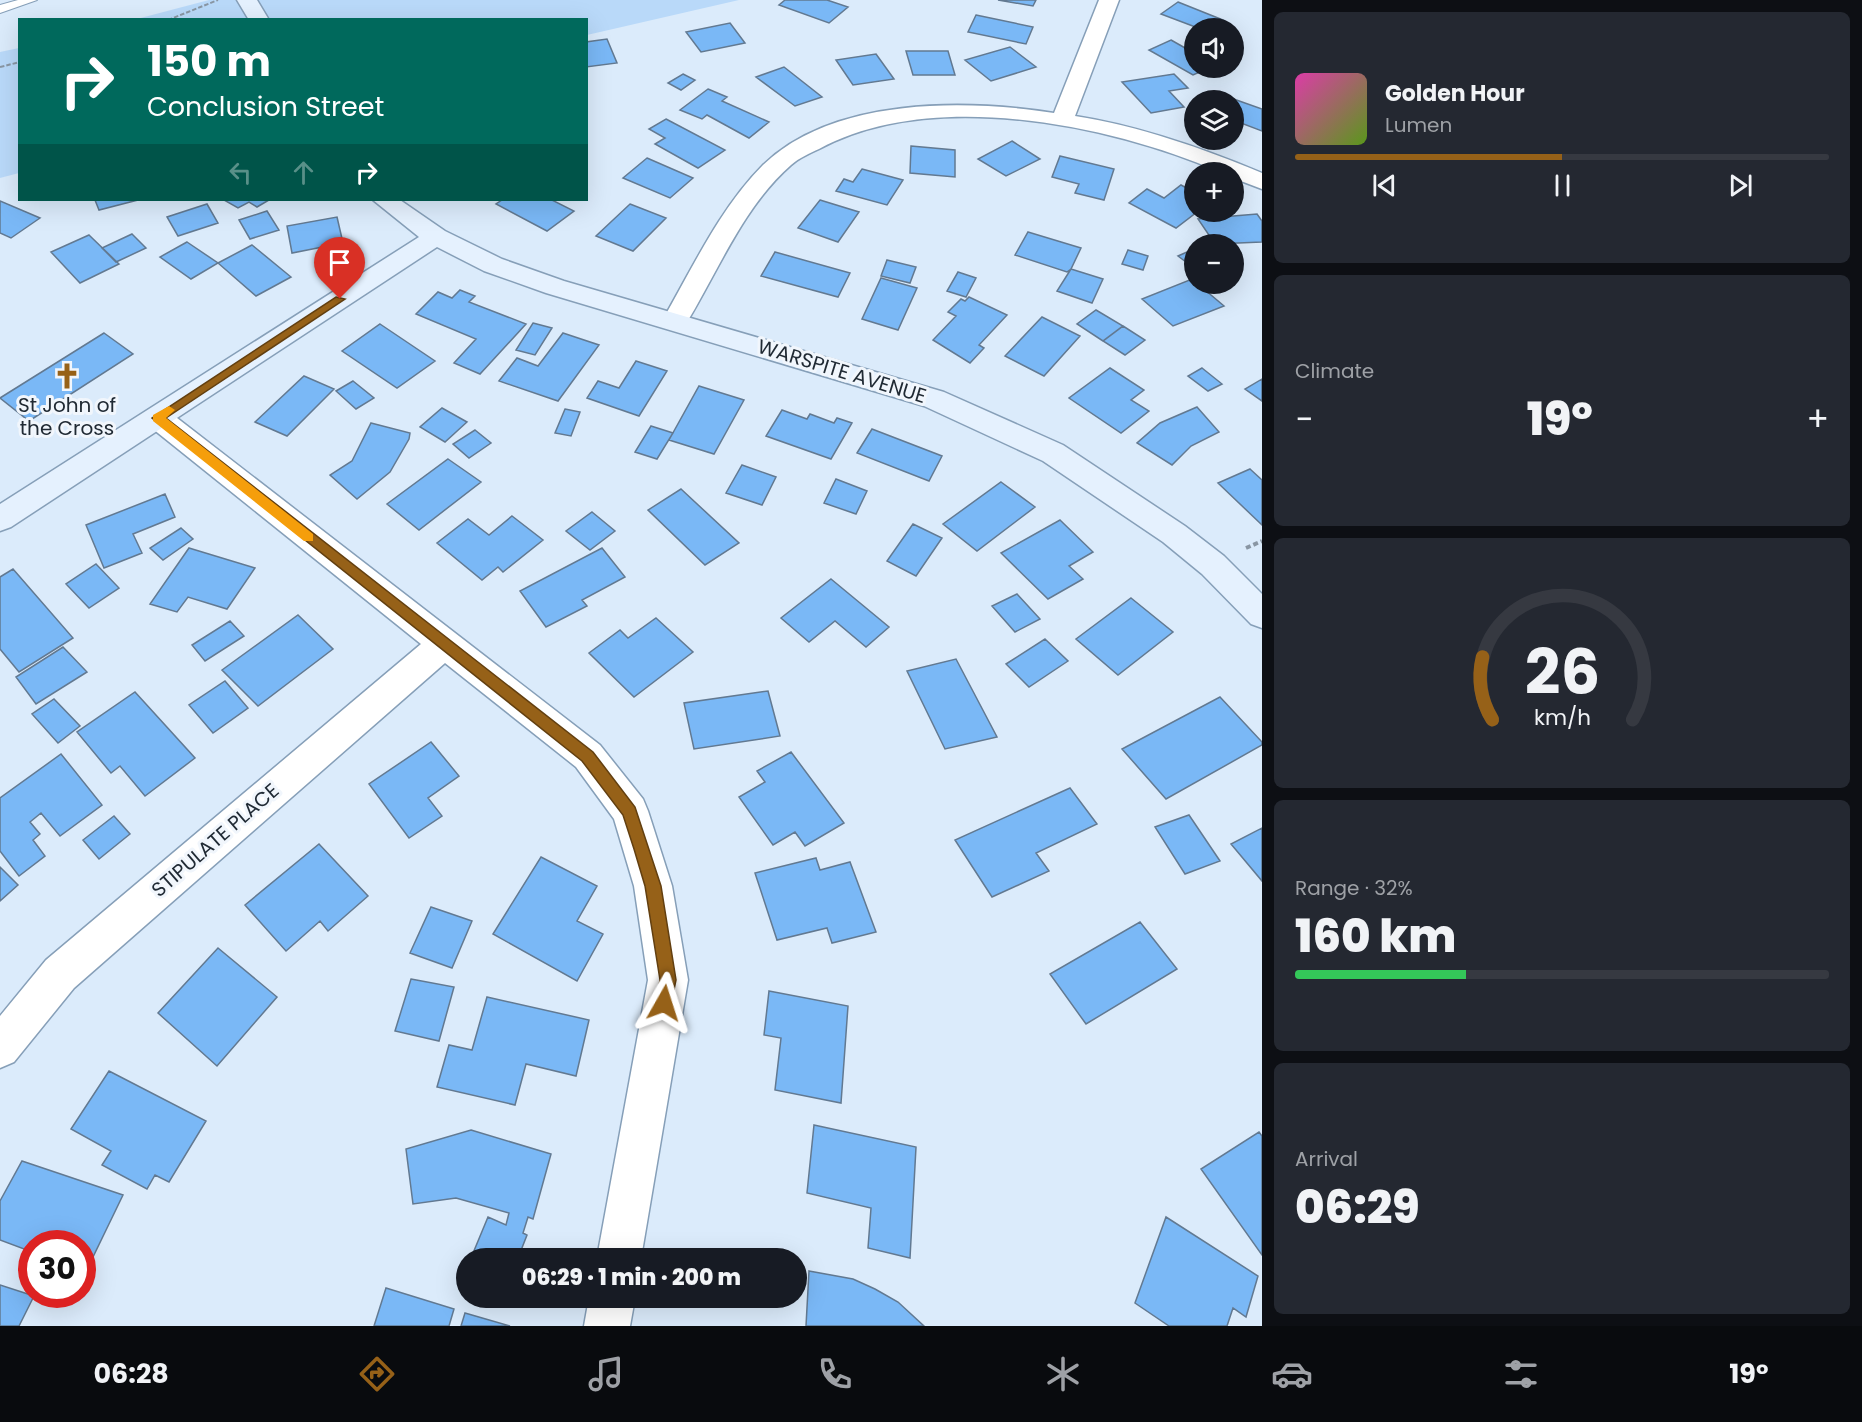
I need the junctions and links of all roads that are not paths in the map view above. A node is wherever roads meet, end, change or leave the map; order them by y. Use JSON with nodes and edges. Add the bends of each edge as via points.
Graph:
{"nodes":[{"id":1,"x":31,"y":0,"type":"edge"},
{"id":2,"x":247,"y":0,"type":"edge"},
{"id":3,"x":1109,"y":0,"type":"edge"},
{"id":4,"x":0,"y":9,"type":"edge"},
{"id":5,"x":258,"y":18,"type":"edge"},
{"id":6,"x":1062,"y":120,"type":"junction"},
{"id":7,"x":1262,"y":182,"type":"edge"},
{"id":8,"x":386,"y":201,"type":"edge"},
{"id":9,"x":436,"y":237,"type":"junction"},
{"id":10,"x":675,"y":321,"type":"junction"},
{"id":11,"x":158,"y":418,"type":"junction"},
{"id":12,"x":0,"y":518,"type":"edge"},
{"id":13,"x":1262,"y":615,"type":"edge"},
{"id":14,"x":443,"y":645,"type":"junction"},
{"id":15,"x":0,"y":1048,"type":"edge"},
{"id":16,"x":621,"y":1248,"type":"edge"},
{"id":17,"x":610,"y":1308,"type":"edge"},
{"id":18,"x":607,"y":1326,"type":"edge"}],
"edges":[{"from":1,"to":4,"type":"lane"},
{"from":2,"to":5,"type":"main road"},
{"from":3,"to":6,"type":"street"},
{"from":6,"to":7,"type":"street","via":[[1163,144],[1208,158]]},
{"from":6,"to":10,"type":"street","via":[[963,109],[917,112],[874,119],[814,141],[787,157],[758,186]]},
{"from":8,"to":9,"type":"main road","name":"WARSPITE AVENUE"},
{"from":9,"to":10,"type":"main road","name":"WARSPITE AVENUE","via":[[524,276]]},
{"from":9,"to":11,"type":"main road"},
{"from":10,"to":13,"type":"main road","name":"WARSPITE AVENUE","via":[[934,399],[1053,453],[1213,564]]},
{"from":11,"to":12,"type":"main road"},
{"from":11,"to":14,"type":"street"},
{"from":14,"to":15,"type":"street","name":"STIPULATE PLACE","via":[[60,974]]},
{"from":14,"to":16,"type":"street","via":[[588,756],[630,812],[653,886],[668,980]]},
{"from":17,"to":18,"type":"street"}]}
